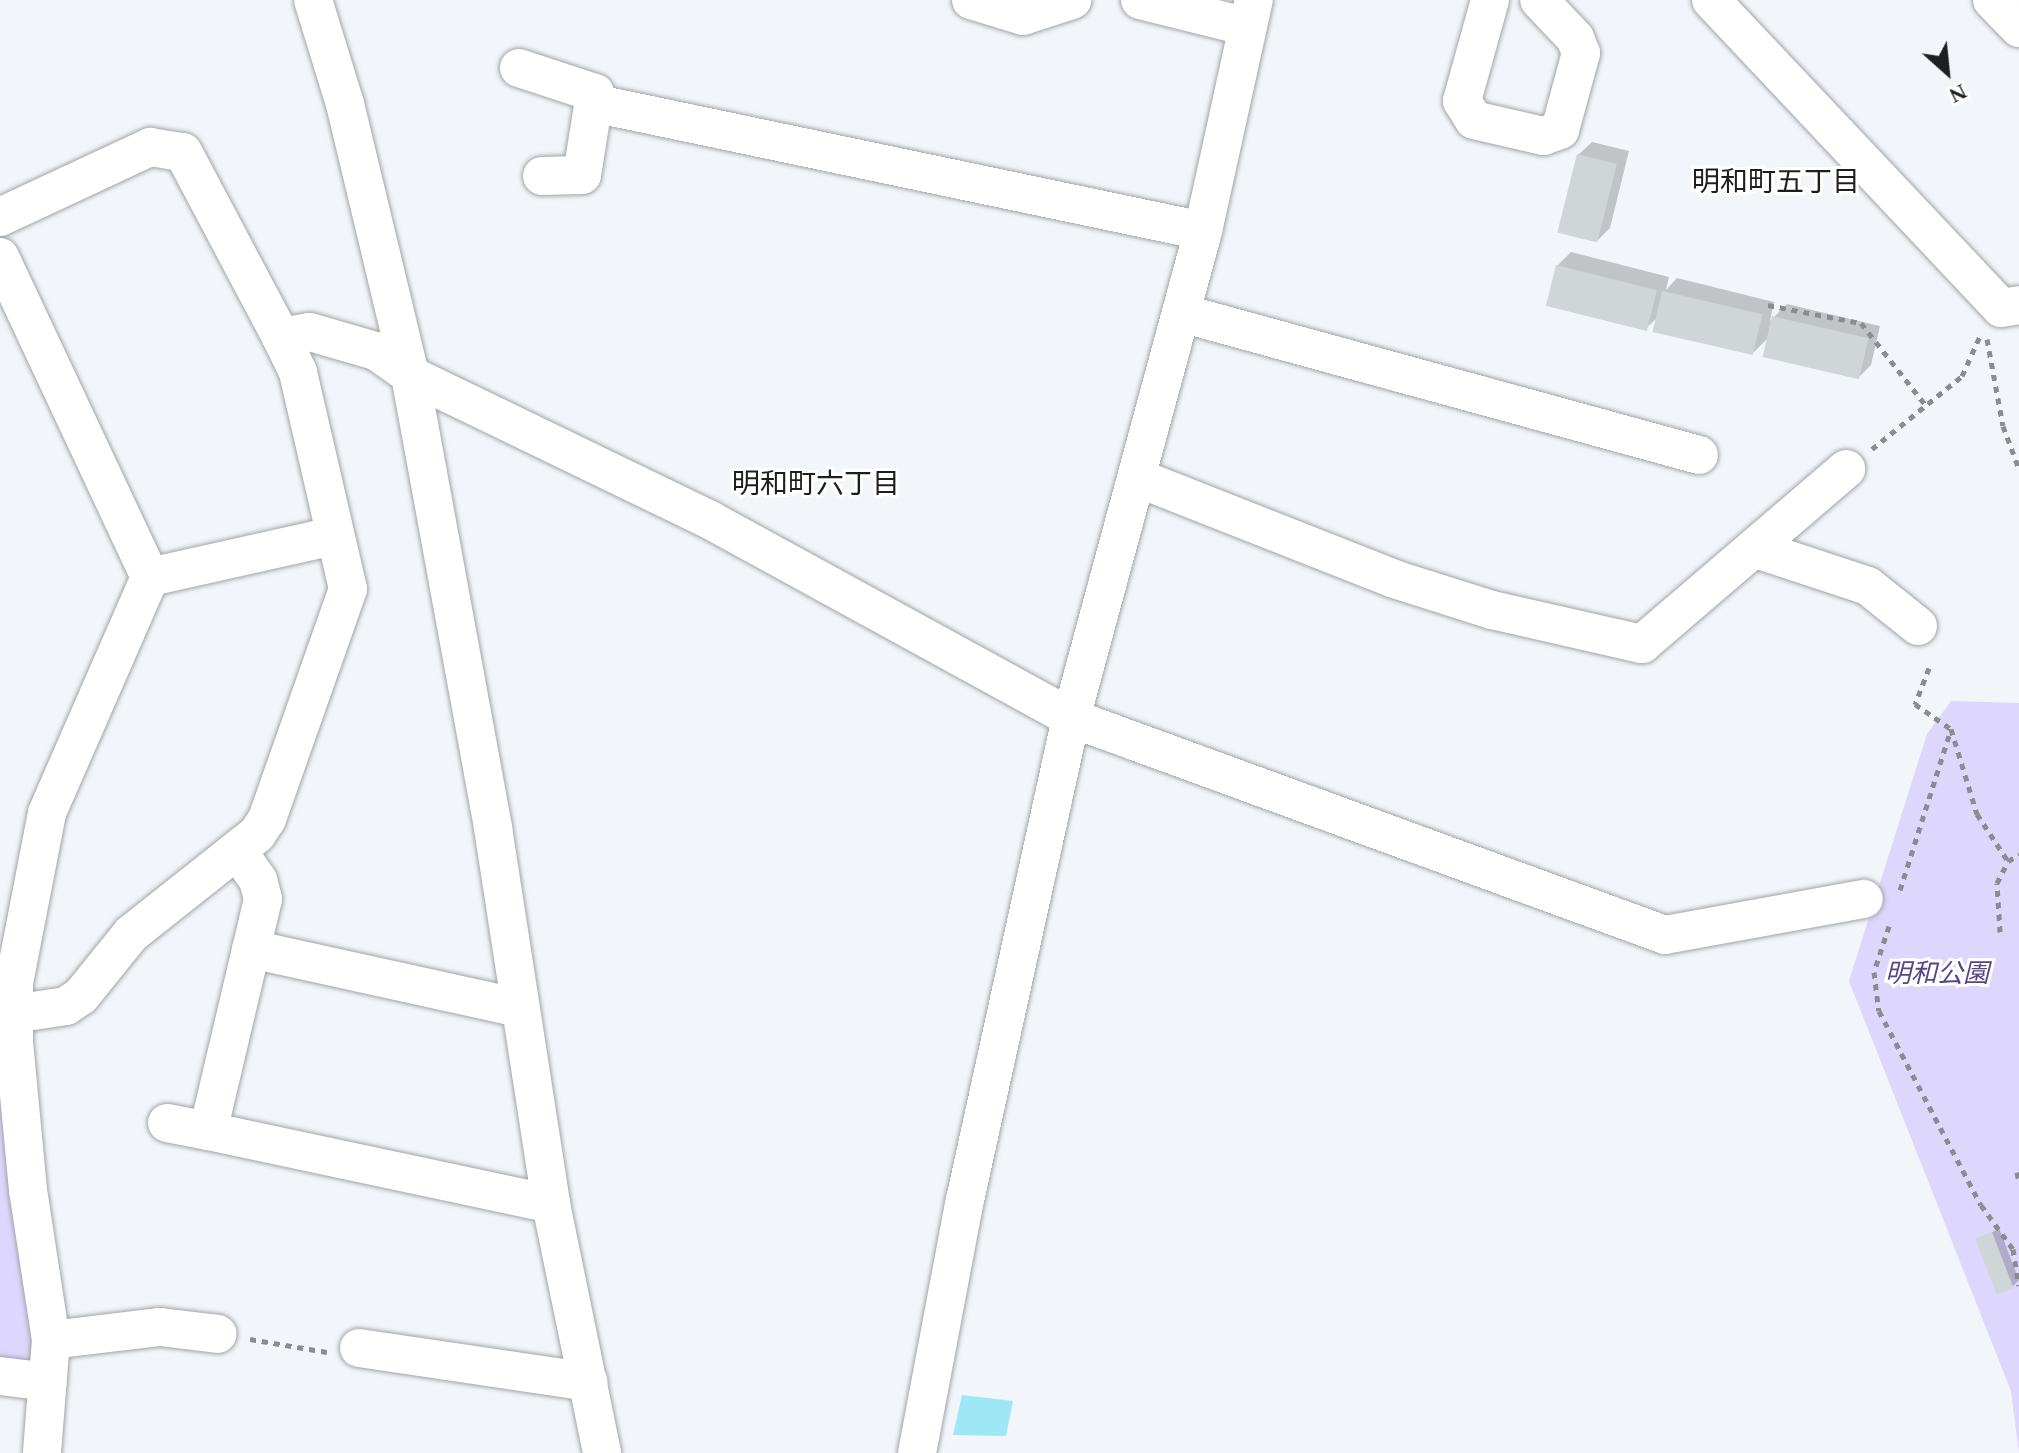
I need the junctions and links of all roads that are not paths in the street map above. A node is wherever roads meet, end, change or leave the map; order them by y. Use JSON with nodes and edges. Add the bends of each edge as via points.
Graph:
{"nodes":[{"id":1,"x":313,"y":0,"type":"edge"},
{"id":2,"x":971,"y":0,"type":"edge"},
{"id":3,"x":1072,"y":0,"type":"edge"},
{"id":4,"x":1140,"y":0,"type":"edge"},
{"id":5,"x":1490,"y":0,"type":"edge"},
{"id":6,"x":1539,"y":0,"type":"edge"},
{"id":7,"x":1711,"y":0,"type":"edge"},
{"id":8,"x":1992,"y":0,"type":"edge"},
{"id":9,"x":1251,"y":13,"type":"edge"},
{"id":10,"x":2019,"y":28,"type":"edge"},
{"id":11,"x":519,"y":68,"type":"dead end"},
{"id":12,"x":593,"y":103,"type":"junction"},
{"id":13,"x":542,"y":176,"type":"dead end"},
{"id":14,"x":0,"y":217,"type":"edge"},
{"id":15,"x":1203,"y":231,"type":"junction"},
{"id":16,"x":0,"y":257,"type":"edge"},
{"id":17,"x":2019,"y":305,"type":"edge"},
{"id":18,"x":1181,"y":313,"type":"junction"},
{"id":19,"x":281,"y":337,"type":"junction"},
{"id":20,"x":410,"y":375,"type":"junction"},
{"id":21,"x":1699,"y":455,"type":"dead end"},
{"id":22,"x":1846,"y":469,"type":"road end"},
{"id":23,"x":1138,"y":478,"type":"junction"},
{"id":24,"x":333,"y":536,"type":"junction"},
{"id":25,"x":1756,"y":549,"type":"junction"},
{"id":26,"x":150,"y":577,"type":"junction"},
{"id":27,"x":1918,"y":626,"type":"dead end"},
{"id":28,"x":1071,"y":718,"type":"junction"},
{"id":29,"x":237,"y":850,"type":"junction"},
{"id":30,"x":1885,"y":904,"type":"road end"},
{"id":31,"x":251,"y":949,"type":"junction"},
{"id":32,"x":519,"y":1008,"type":"junction"},
{"id":33,"x":13,"y":1014,"type":"junction"},
{"id":34,"x":167,"y":1123,"type":"dead end"},
{"id":35,"x":208,"y":1131,"type":"junction"},
{"id":36,"x":551,"y":1204,"type":"junction"},
{"id":37,"x":218,"y":1334,"type":"road end"},
{"id":38,"x":51,"y":1340,"type":"junction"},
{"id":39,"x":359,"y":1348,"type":"road end"},
{"id":40,"x":0,"y":1376,"type":"edge"},
{"id":41,"x":48,"y":1382,"type":"junction"},
{"id":42,"x":588,"y":1382,"type":"junction"},
{"id":43,"x":42,"y":1453,"type":"edge"},
{"id":44,"x":602,"y":1453,"type":"edge"},
{"id":45,"x":917,"y":1453,"type":"edge"}],
"edges":[{"from":1,"to":20,"type":"street","via":[[345,104]]},
{"from":2,"to":3,"type":"street","via":[[1023,16]]},
{"from":4,"to":9,"type":"street"},
{"from":5,"to":6,"type":"street","via":[[1462,101],[1474,120],[1543,136],[1560,130],[1581,53],[1575,38]]},
{"from":7,"to":17,"type":"street","via":[[2001,308]]},
{"from":8,"to":10,"type":"street"},
{"from":9,"to":15,"type":"street"},
{"from":11,"to":12,"type":"street","via":[[595,93]]},
{"from":12,"to":13,"type":"street","via":[[582,175]]},
{"from":12,"to":15,"type":"street"},
{"from":14,"to":19,"type":"street","via":[[150,147],[183,152]]},
{"from":15,"to":18,"type":"street"},
{"from":16,"to":26,"type":"street"},
{"from":18,"to":21,"type":"street"},
{"from":18,"to":23,"type":"street"},
{"from":19,"to":20,"type":"street","via":[[310,332],[376,351]]},
{"from":19,"to":24,"type":"street","via":[[298,372]]},
{"from":20,"to":28,"type":"street","via":[[710,520]]},
{"from":20,"to":32,"type":"street","via":[[493,828]]},
{"from":22,"to":25,"type":"street"},
{"from":23,"to":25,"type":"street","via":[[1394,579],[1492,610],[1642,644]]},
{"from":23,"to":28,"type":"street"},
{"from":24,"to":26,"type":"street"},
{"from":24,"to":29,"type":"street","via":[[348,589],[267,819]]},
{"from":25,"to":27,"type":"street","via":[[1868,586]]},
{"from":26,"to":33,"type":"street","via":[[47,813],[14,983]]},
{"from":28,"to":30,"type":"street","via":[[1665,935]]},
{"from":28,"to":45,"type":"street","via":[[965,1200]]},
{"from":29,"to":31,"type":"street","via":[[258,880],[263,899]]},
{"from":29,"to":33,"type":"street","via":[[131,934],[81,996],[66,1006]]},
{"from":31,"to":32,"type":"street"},
{"from":31,"to":35,"type":"street"},
{"from":32,"to":36,"type":"street"},
{"from":33,"to":38,"type":"street","via":[[28,1190]]},
{"from":34,"to":35,"type":"street"},
{"from":35,"to":36,"type":"street"},
{"from":36,"to":42,"type":"street"},
{"from":37,"to":38,"type":"street","via":[[160,1327]]},
{"from":38,"to":41,"type":"street"},
{"from":39,"to":42,"type":"street"},
{"from":40,"to":41,"type":"street"},
{"from":41,"to":43,"type":"street"},
{"from":42,"to":44,"type":"street"}]}
